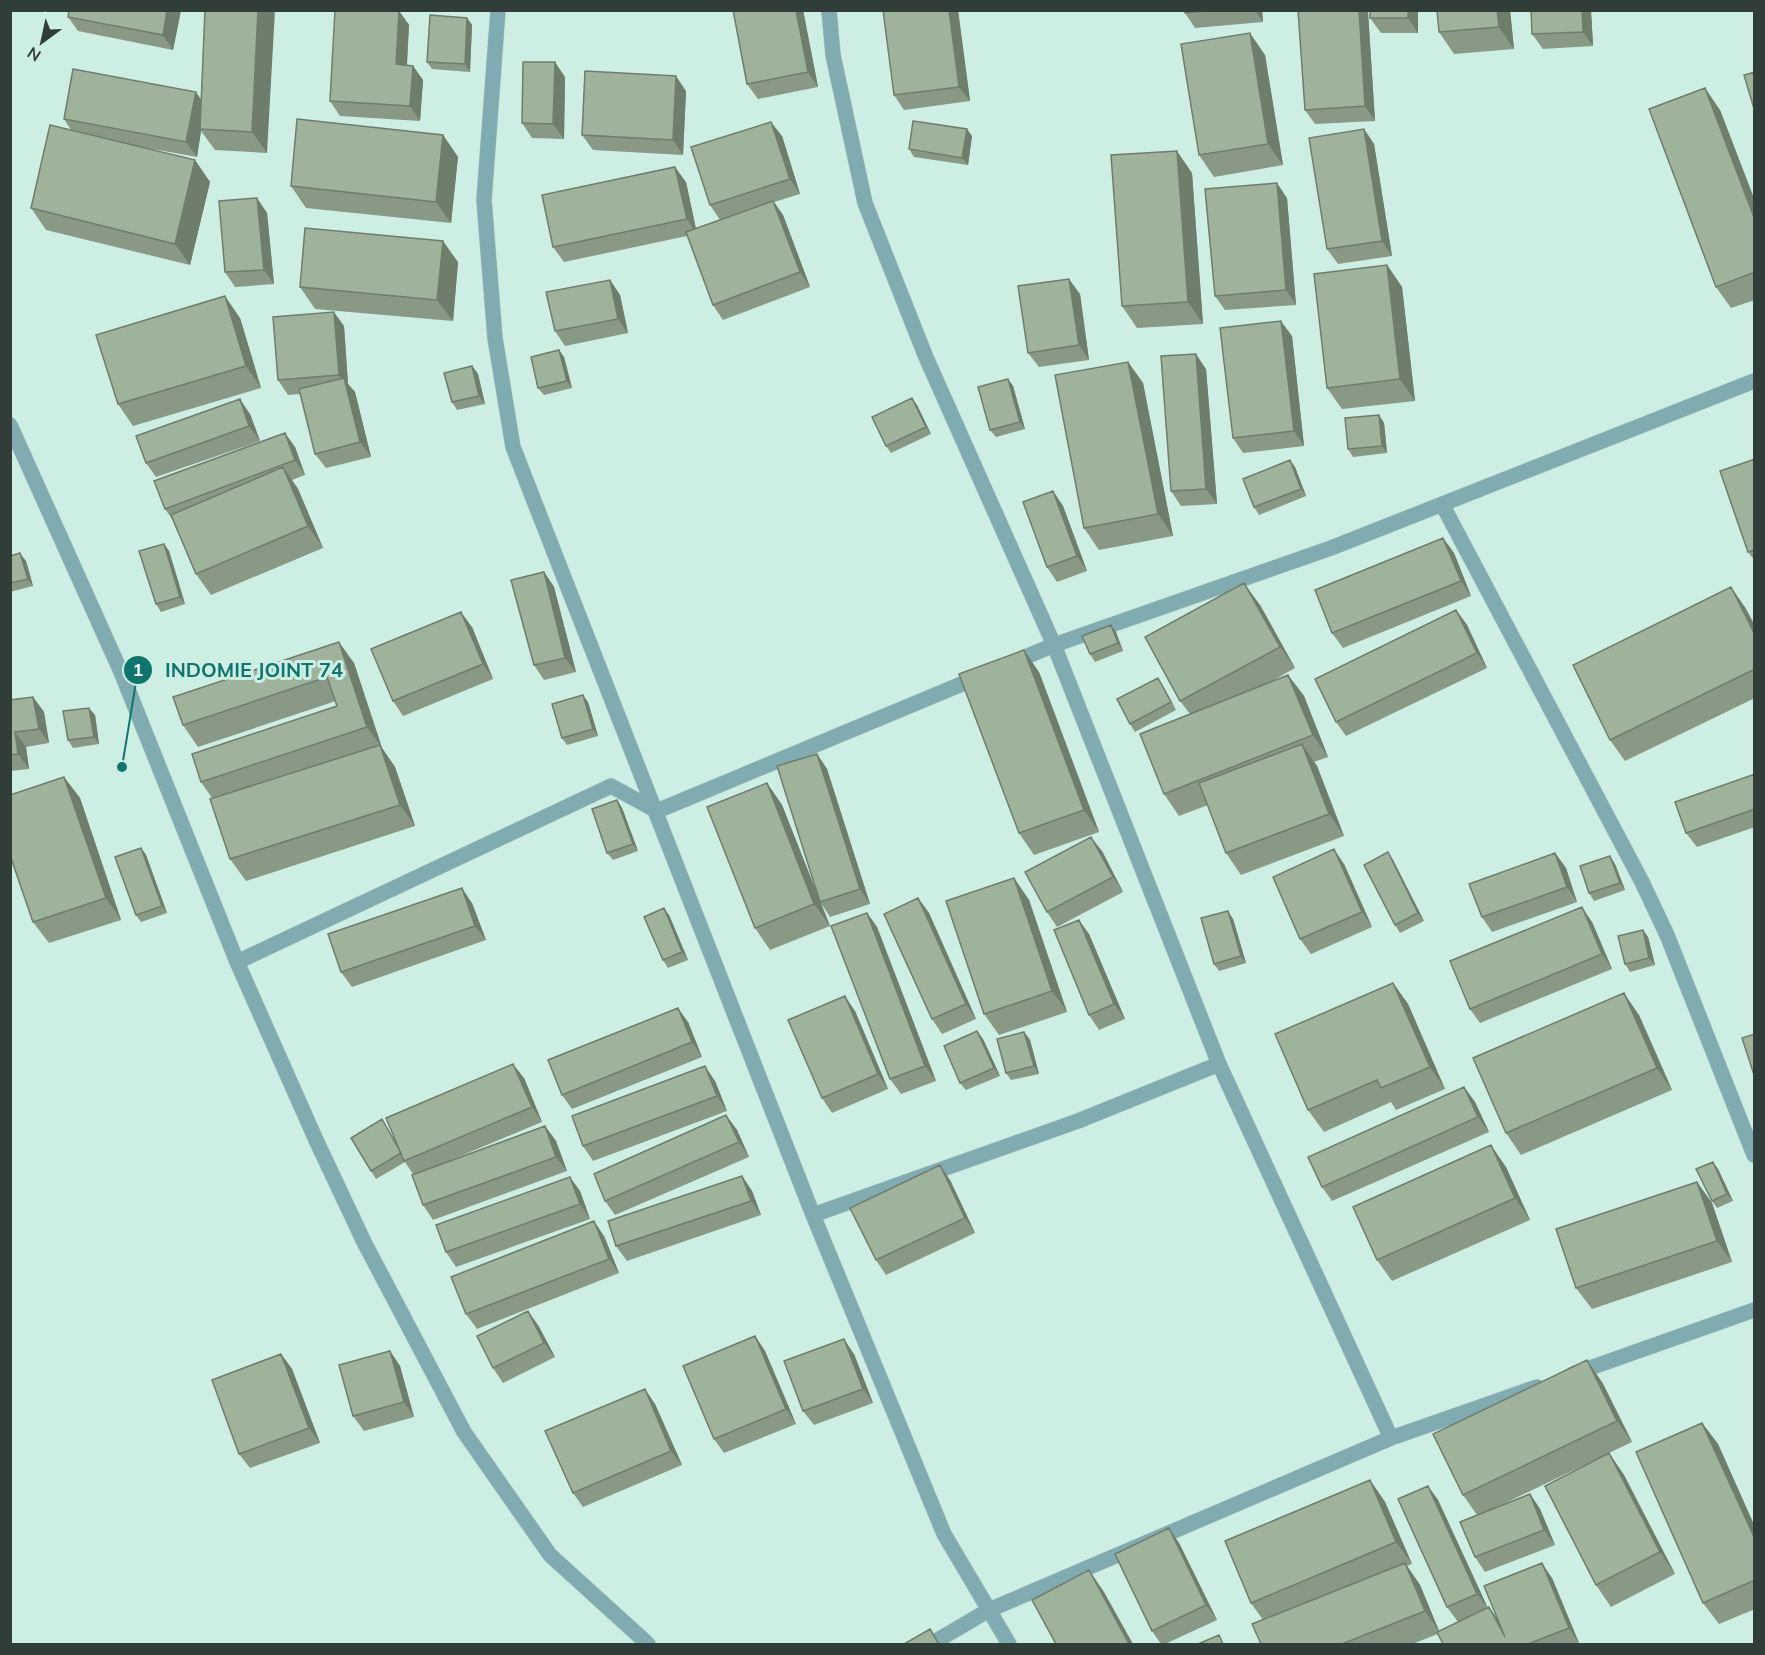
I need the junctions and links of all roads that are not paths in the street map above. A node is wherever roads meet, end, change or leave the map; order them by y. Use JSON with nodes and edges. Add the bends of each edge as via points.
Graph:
{"nodes":[{"id":1,"x":498,"y":10,"type":"edge"},
{"id":2,"x":828,"y":10,"type":"edge"},
{"id":3,"x":1755,"y":381,"type":"edge"},
{"id":4,"x":10,"y":425,"type":"edge"},
{"id":5,"x":1442,"y":504,"type":"junction"},
{"id":6,"x":1054,"y":645,"type":"junction"},
{"id":7,"x":657,"y":811,"type":"junction"},
{"id":8,"x":237,"y":962,"type":"junction"},
{"id":9,"x":1219,"y":1064,"type":"junction"},
{"id":10,"x":1755,"y":1155,"type":"edge"},
{"id":11,"x":813,"y":1215,"type":"junction"},
{"id":12,"x":1755,"y":1310,"type":"edge"},
{"id":13,"x":1391,"y":1438,"type":"junction"},
{"id":14,"x":989,"y":1610,"type":"junction"},
{"id":15,"x":648,"y":1644,"type":"edge"},
{"id":16,"x":932,"y":1644,"type":"edge"},
{"id":17,"x":1009,"y":1644,"type":"edge"}],
"edges":[{"from":1,"to":7,"type":"street","via":[[484,200],[495,338],[513,447]]},
{"from":2,"to":6,"type":"street","via":[[833,55],[865,203],[925,355]]},
{"from":3,"to":5,"type":"street"},
{"from":4,"to":8,"type":"street","via":[[121,672]]},
{"from":5,"to":6,"type":"street","via":[[1331,549]]},
{"from":5,"to":10,"type":"street","via":[[1657,914]]},
{"from":6,"to":7,"type":"street"},
{"from":6,"to":9,"type":"street"},
{"from":7,"to":8,"type":"street","via":[[611,786]]},
{"from":7,"to":11,"type":"street"},
{"from":8,"to":15,"type":"street","via":[[360,1232],[464,1432],[550,1555]]},
{"from":9,"to":11,"type":"street","via":[[1078,1121]]},
{"from":9,"to":13,"type":"street"},
{"from":11,"to":14,"type":"street","via":[[944,1534]]},
{"from":12,"to":13,"type":"street"},
{"from":13,"to":14,"type":"street"},
{"from":14,"to":16,"type":"street"},
{"from":14,"to":17,"type":"street"}]}
